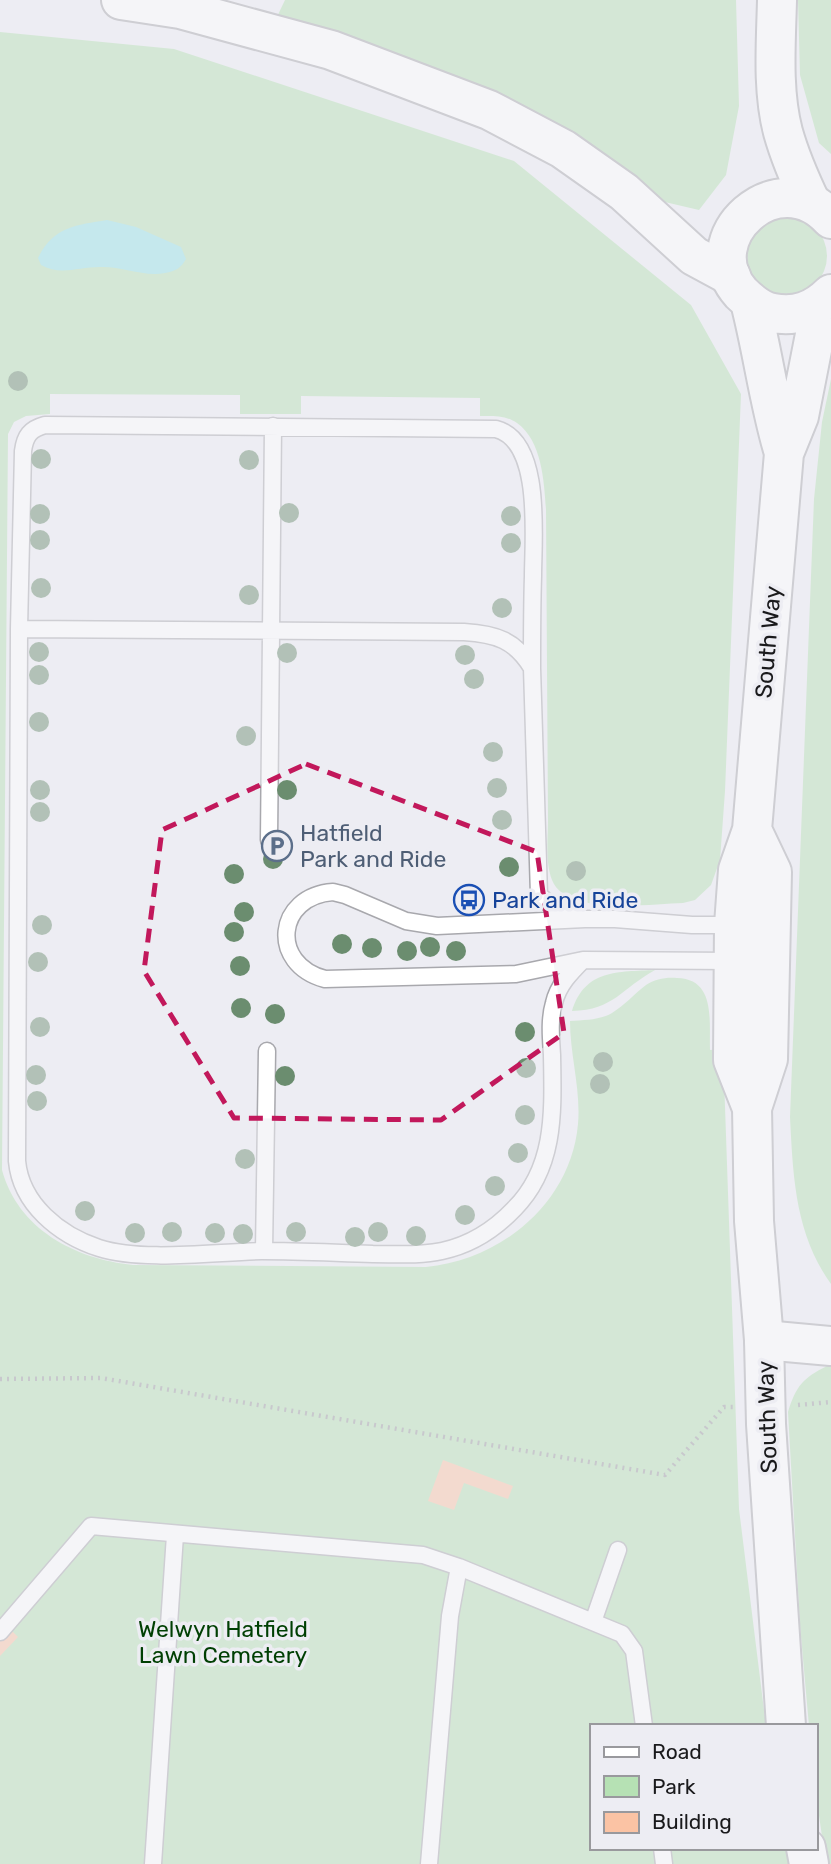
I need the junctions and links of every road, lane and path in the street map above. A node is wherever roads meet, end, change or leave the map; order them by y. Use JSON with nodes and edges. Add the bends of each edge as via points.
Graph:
{"nodes":[{"id":1,"x":121,"y":0,"type":"edge"},
{"id":2,"x":777,"y":0,"type":"edge"},
{"id":3,"x":824,"y":210,"type":"edge"},
{"id":4,"x":741,"y":289,"type":"junction"},
{"id":5,"x":826,"y":299,"type":"edge"},
{"id":6,"x":273,"y":426,"type":"junction"},
{"id":7,"x":784,"y":453,"type":"junction"},
{"id":8,"x":19,"y":629,"type":"junction"},
{"id":9,"x":271,"y":631,"type":"junction"},
{"id":10,"x":531,"y":668,"type":"junction"},
{"id":11,"x":752,"y":830,"type":"junction"},
{"id":12,"x":269,"y":840,"type":"dead end"},
{"id":13,"x":585,"y":919,"type":"junction"},
{"id":14,"x":734,"y":943,"type":"junction"},
{"id":15,"x":771,"y":952,"type":"junction"},
{"id":16,"x":583,"y":960,"type":"junction"},
{"id":17,"x":267,"y":1051,"type":"dead end"},
{"id":18,"x":752,"y":1108,"type":"junction"},
{"id":19,"x":264,"y":1251,"type":"junction"},
{"id":20,"x":764,"y":1340,"type":"junction"},
{"id":21,"x":831,"y":1346,"type":"edge"},
{"id":22,"x":0,"y":1379,"type":"edge"},
{"id":23,"x":831,"y":1402,"type":"edge"},
{"id":24,"x":791,"y":1405,"type":"dead end"},
{"id":25,"x":724,"y":1406,"type":"dead end"},
{"id":26,"x":175,"y":1535,"type":"junction"},
{"id":27,"x":618,"y":1550,"type":"dead end"},
{"id":28,"x":459,"y":1567,"type":"junction"},
{"id":29,"x":593,"y":1622,"type":"junction"},
{"id":30,"x":0,"y":1632,"type":"edge"},
{"id":31,"x":644,"y":1724,"type":"edge"},
{"id":32,"x":786,"y":1724,"type":"edge"},
{"id":33,"x":153,"y":1864,"type":"edge"},
{"id":34,"x":429,"y":1864,"type":"edge"}],
"edges":[{"from":1,"to":4,"type":"main road","via":[[180,9],[331,50],[489,110],[564,149]]},
{"from":2,"to":3,"type":"main road","via":[[782,129],[794,168]]},
{"from":3,"to":4,"type":"main road","name":"South Way","via":[[795,198],[778,198],[747,213],[736,226],[728,259]]},
{"from":4,"to":5,"type":"main road","via":[[767,312],[785,315],[805,312]]},
{"from":4,"to":7,"type":"main road","name":"South Way","via":[[760,341]]},
{"from":5,"to":7,"type":"main road","name":"South Way","via":[[799,416]]},
{"from":6,"to":8,"type":"lane","via":[[36,427],[23,451]]},
{"from":6,"to":9,"type":"lane"},
{"from":6,"to":10,"type":"lane","via":[[485,428],[513,437],[525,460],[533,506]]},
{"from":7,"to":11,"type":"main road","name":"South Way"},
{"from":8,"to":9,"type":"lane"},
{"from":8,"to":19,"type":"lane","via":[[17,1161],[23,1189],[50,1221],[81,1241],[107,1250],[132,1255]]},
{"from":9,"to":10,"type":"lane","via":[[479,633],[511,644]]},
{"from":9,"to":12,"type":"lane"},
{"from":10,"to":13,"type":"lane","via":[[539,895],[554,908]]},
{"from":11,"to":14,"type":"main road","name":"South Way","via":[[738,870]]},
{"from":11,"to":15,"type":"main road","name":"South Way","via":[[772,872]]},
{"from":13,"to":14,"type":"lane","via":[[692,925]]},
{"from":13,"to":16,"type":"lane","via":[[437,926],[406,920],[333,892],[300,904],[286,936],[302,969],[325,979],[516,974]]},
{"from":14,"to":15,"type":"lane"},
{"from":14,"to":15,"type":"lane"},
{"from":14,"to":16,"type":"lane"},
{"from":14,"to":18,"type":"main road","name":"South Way","via":[[733,1060]]},
{"from":15,"to":18,"type":"main road","name":"South Way","via":[[768,1059]]},
{"from":16,"to":19,"type":"lane","via":[[565,979],[554,1001],[550,1141],[529,1193],[514,1210],[490,1231],[442,1251],[412,1255]]},
{"from":17,"to":19,"type":"lane"},
{"from":18,"to":20,"type":"main road","name":"South Way","via":[[754,1221]]},
{"from":20,"to":21,"type":"main road"},
{"from":20,"to":32,"type":"main road","name":"South Way"},
{"from":22,"to":25,"type":"path","via":[[102,1378],[665,1475]]},
{"from":23,"to":24,"type":"path"},
{"from":26,"to":28,"type":"lane","via":[[423,1555]]},
{"from":26,"to":30,"type":"lane","via":[[91,1526]]},
{"from":26,"to":33,"type":"lane"},
{"from":27,"to":29,"type":"lane"},
{"from":28,"to":29,"type":"lane"},
{"from":28,"to":34,"type":"lane","via":[[450,1616]]},
{"from":29,"to":31,"type":"lane","via":[[622,1634],[634,1651]]}]}
